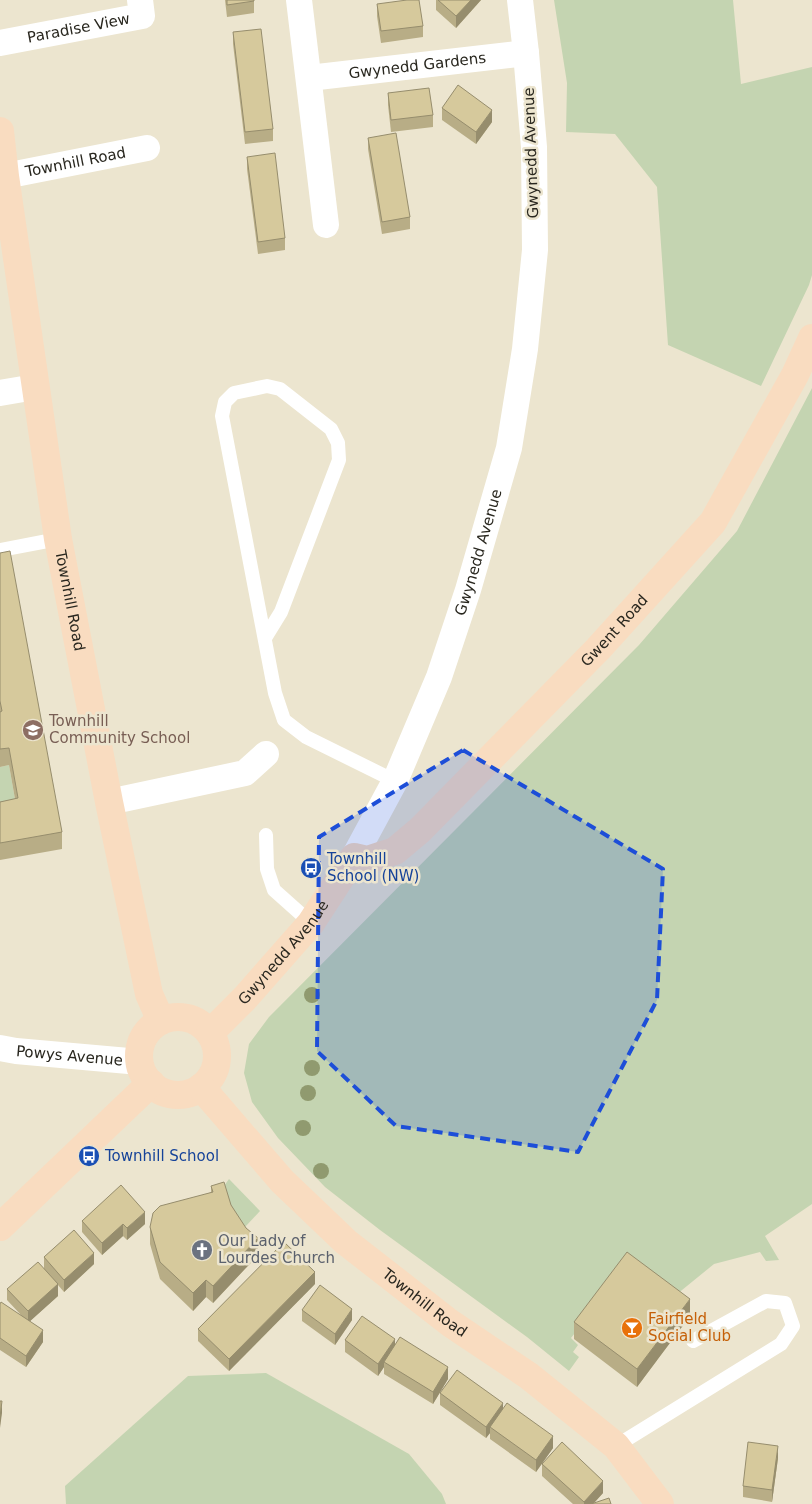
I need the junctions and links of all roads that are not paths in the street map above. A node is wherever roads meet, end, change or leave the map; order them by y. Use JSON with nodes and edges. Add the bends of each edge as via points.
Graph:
{"nodes":[{"id":1,"x":140,"y":0,"type":"edge"},
{"id":2,"x":299,"y":0,"type":"edge"},
{"id":3,"x":520,"y":0,"type":"edge"},
{"id":4,"x":0,"y":43,"type":"edge"},
{"id":5,"x":526,"y":53,"type":"junction"},
{"id":6,"x":308,"y":78,"type":"junction"},
{"id":7,"x":0,"y":131,"type":"edge"},
{"id":8,"x":147,"y":148,"type":"dead end"},
{"id":9,"x":4,"y":176,"type":"junction"},
{"id":10,"x":326,"y":225,"type":"dead end"},
{"id":11,"x":812,"y":338,"type":"edge"},
{"id":12,"x":35,"y":387,"type":"junction"},
{"id":13,"x":0,"y":394,"type":"edge"},
{"id":14,"x":58,"y":539,"type":"junction"},
{"id":15,"x":0,"y":550,"type":"edge"},
{"id":16,"x":265,"y":638,"type":"junction"},
{"id":17,"x":266,"y":754,"type":"dead end"},
{"id":18,"x":395,"y":781,"type":"junction"},
{"id":19,"x":109,"y":802,"type":"junction"},
{"id":20,"x":266,"y":835,"type":"dead end"},
{"id":21,"x":354,"y":857,"type":"junction"},
{"id":22,"x":311,"y":923,"type":"junction"},
{"id":23,"x":160,"y":1021,"type":"junction"},
{"id":24,"x":210,"y":1034,"type":"junction"},
{"id":25,"x":0,"y":1048,"type":"edge"},
{"id":26,"x":146,"y":1073,"type":"junction"},
{"id":27,"x":201,"y":1087,"type":"junction"},
{"id":28,"x":0,"y":1228,"type":"edge"},
{"id":29,"x":693,"y":1341,"type":"dead end"},
{"id":30,"x":616,"y":1446,"type":"junction"},
{"id":31,"x":660,"y":1504,"type":"edge"}],
"edges":[{"from":1,"to":4,"type":"street","name":"Paradise View","via":[[142,16]]},
{"from":2,"to":6,"type":"street"},
{"from":3,"to":5,"type":"street","name":"Gwynedd Avenue"},
{"from":5,"to":6,"type":"street","name":"Gwynedd Gardens"},
{"from":5,"to":18,"type":"street","name":"Gwynedd Avenue","via":[[534,147],[535,250],[525,349],[509,448],[439,677]]},
{"from":6,"to":10,"type":"street"},
{"from":7,"to":9,"type":"street","name":"Townhill Road"},
{"from":8,"to":9,"type":"street","name":"Townhill Road"},
{"from":9,"to":12,"type":"street","name":"Townhill Road"},
{"from":11,"to":21,"type":"street","name":"Gwent Road","via":[[712,522],[598,649],[420,830],[395,851],[367,860]]},
{"from":12,"to":13,"type":"street"},
{"from":12,"to":14,"type":"street","name":"Townhill Road"},
{"from":14,"to":15,"type":"lane"},
{"from":14,"to":19,"type":"street","name":"Townhill Road"},
{"from":16,"to":16,"type":"lane","via":[[280,612],[339,460],[338,443],[331,429],[280,389],[267,386],[234,393],[225,402],[222,416]]},
{"from":16,"to":18,"type":"lane","via":[[275,693],[284,720],[306,737]]},
{"from":17,"to":19,"type":"street","via":[[245,773]]},
{"from":18,"to":21,"type":"street","name":"Gwynedd Avenue"},
{"from":19,"to":23,"type":"street","name":"Townhill Road","via":[[149,994]]},
{"from":20,"to":22,"type":"lane","via":[[267,869],[274,890]]},
{"from":21,"to":22,"type":"street","name":"Gwynedd Avenue"},
{"from":22,"to":24,"type":"street","name":"Gwynedd Avenue"},
{"from":23,"to":24,"type":"street","via":[[188,1018],[200,1023]]},
{"from":23,"to":26,"type":"street","via":[[144,1038],[140,1050]]},
{"from":24,"to":27,"type":"street","via":[[216,1047],[217,1062]]},
{"from":25,"to":26,"type":"street","name":"Powys Avenue"},
{"from":26,"to":27,"type":"street","via":[[161,1090],[174,1094],[188,1093]]},
{"from":26,"to":28,"type":"street"},
{"from":27,"to":30,"type":"street","name":"Townhill Road","via":[[282,1181],[346,1242],[450,1323],[529,1376]]},
{"from":29,"to":30,"type":"lane","via":[[766,1301],[785,1303],[793,1326],[780,1344]]},
{"from":30,"to":31,"type":"street","name":"Townhill Road"}]}
